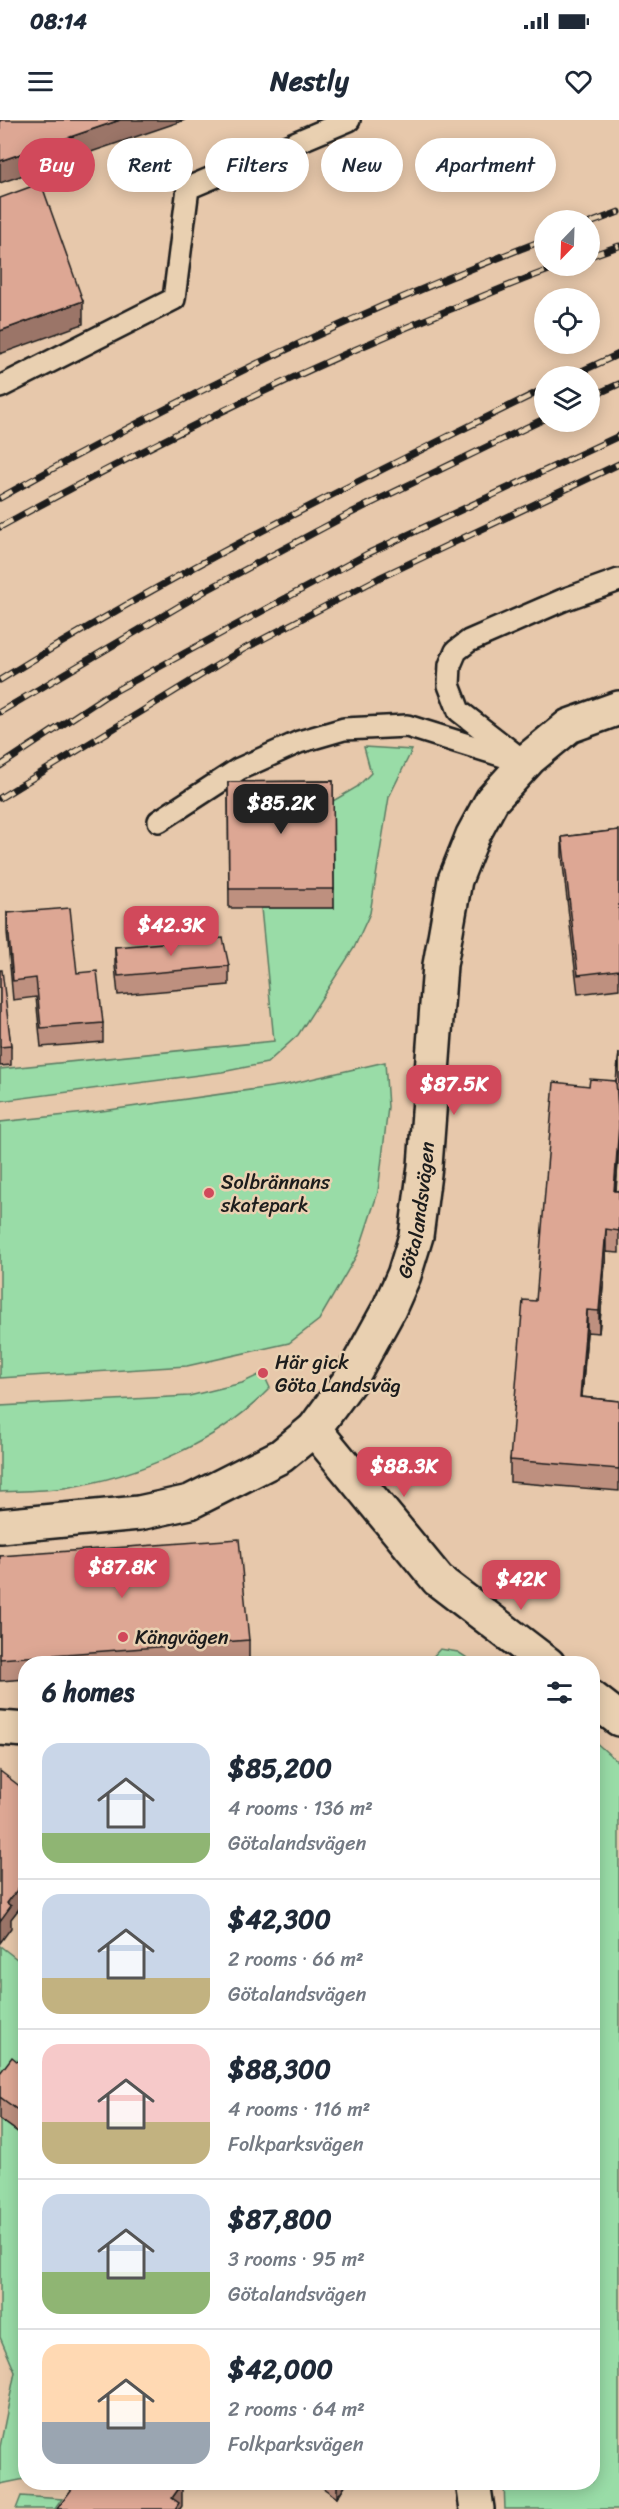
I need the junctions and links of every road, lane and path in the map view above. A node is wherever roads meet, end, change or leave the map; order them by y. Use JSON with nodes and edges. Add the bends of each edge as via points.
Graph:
{"nodes":[{"id":1,"x":349,"y":120,"type":"edge"},
{"id":2,"x":0,"y":387,"type":"edge"},
{"id":3,"x":619,"y":580,"type":"edge"},
{"id":4,"x":619,"y":708,"type":"edge"},
{"id":5,"x":526,"y":763,"type":"junction"},
{"id":6,"x":159,"y":821,"type":"dead end"},
{"id":7,"x":314,"y":1429,"type":"junction"},
{"id":8,"x":0,"y":1526,"type":"edge"},
{"id":9,"x":538,"y":1656,"type":"edge"},
{"id":10,"x":600,"y":1704,"type":"edge"},
{"id":11,"x":619,"y":1719,"type":"edge"},
{"id":12,"x":0,"y":1728,"type":"edge"},
{"id":13,"x":18,"y":1729,"type":"edge"},
{"id":14,"x":474,"y":2490,"type":"edge"},
{"id":15,"x":477,"y":2509,"type":"edge"}],
"edges":[{"from":1,"to":2,"type":"lane","via":[[188,188],[174,299]]},
{"from":3,"to":5,"type":"lane","via":[[542,609],[469,641],[456,651],[450,665],[450,685],[459,711]]},
{"from":4,"to":5,"type":"street","name":"Götalandsvägen","via":[[569,726]]},
{"from":5,"to":6,"type":"lane","via":[[408,726],[344,729],[298,741],[240,768]]},
{"from":5,"to":7,"type":"street","name":"Götalandsvägen","via":[[492,800],[455,880],[440,965],[416,1236],[404,1275],[355,1371]]},
{"from":7,"to":8,"type":"street","name":"Götalandsvägen","via":[[282,1456],[190,1502],[139,1513]]},
{"from":7,"to":9,"type":"street","via":[[438,1580]]},
{"from":10,"to":11,"type":"street"},
{"from":12,"to":13,"type":"street"},
{"from":14,"to":15,"type":"street"}]}
